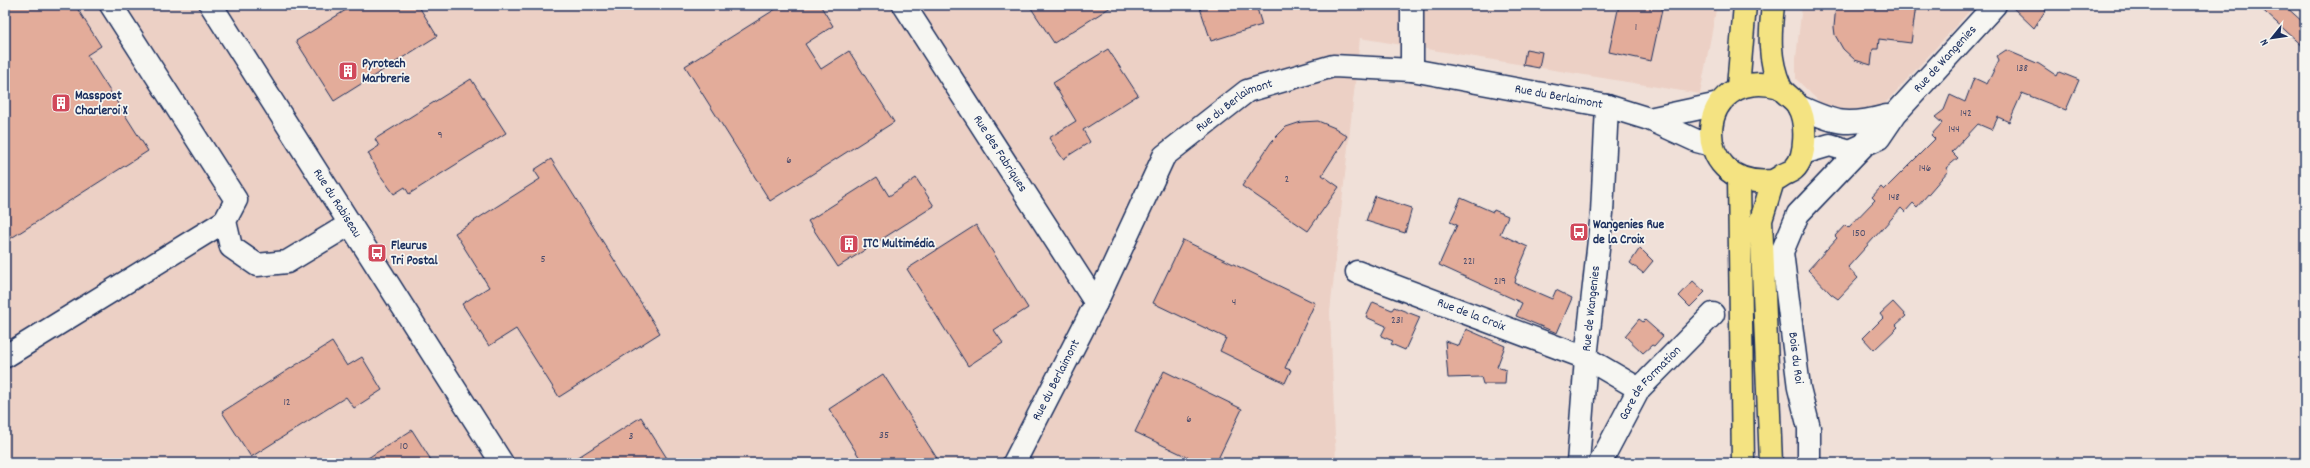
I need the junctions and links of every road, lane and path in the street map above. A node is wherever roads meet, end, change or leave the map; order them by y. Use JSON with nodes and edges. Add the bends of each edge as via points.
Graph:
{"nodes":[{"id":1,"x":111,"y":5,"type":"edge"},
{"id":2,"x":211,"y":5,"type":"edge"},
{"id":3,"x":904,"y":5,"type":"edge"},
{"id":4,"x":1412,"y":5,"type":"edge"},
{"id":5,"x":1745,"y":5,"type":"edge"},
{"id":6,"x":1773,"y":5,"type":"edge"},
{"id":7,"x":1995,"y":5,"type":"edge"},
{"id":8,"x":1412,"y":70,"type":"junction"},
{"id":9,"x":1738,"y":87,"type":"junction"},
{"id":10,"x":1780,"y":87,"type":"junction"},
{"id":11,"x":1719,"y":104,"type":"junction"},
{"id":12,"x":1607,"y":106,"type":"junction"},
{"id":13,"x":1798,"y":106,"type":"junction"},
{"id":14,"x":1896,"y":113,"type":"junction"},
{"id":15,"x":1650,"y":119,"type":"junction"},
{"id":16,"x":1873,"y":120,"type":"junction"},
{"id":17,"x":1866,"y":144,"type":"junction"},
{"id":18,"x":1712,"y":145,"type":"junction"},
{"id":19,"x":1803,"y":153,"type":"junction"},
{"id":20,"x":1739,"y":178,"type":"junction"},
{"id":21,"x":1773,"y":181,"type":"junction"},
{"id":22,"x":226,"y":221,"type":"junction"},
{"id":23,"x":350,"y":224,"type":"junction"},
{"id":24,"x":1782,"y":252,"type":"joint"},
{"id":25,"x":1357,"y":272,"type":"dead end"},
{"id":26,"x":1096,"y":303,"type":"junction"},
{"id":27,"x":1713,"y":314,"type":"dead end"},
{"id":28,"x":6,"y":356,"type":"dead end"},
{"id":29,"x":1586,"y":358,"type":"junction"},
{"id":30,"x":1639,"y":389,"type":"junction"},
{"id":31,"x":502,"y":463,"type":"edge"},
{"id":32,"x":1014,"y":463,"type":"edge"},
{"id":33,"x":1578,"y":463,"type":"edge"},
{"id":34,"x":1600,"y":463,"type":"edge"},
{"id":35,"x":1743,"y":463,"type":"edge"},
{"id":36,"x":1771,"y":463,"type":"edge"},
{"id":37,"x":1809,"y":463,"type":"edge"}],
"edges":[{"from":1,"to":22,"type":"street","via":[[236,200]]},
{"from":2,"to":23,"type":"street","name":"Rue du Rabiseau"},
{"from":3,"to":26,"type":"street","name":"Rue des Fabriques"},
{"from":4,"to":8,"type":"street"},
{"from":5,"to":9,"type":"highway"},
{"from":6,"to":10,"type":"highway","via":[[1769,43]]},
{"from":7,"to":14,"type":"street","name":"Rue de Wangenies"},
{"from":8,"to":12,"type":"street","name":"Rue du Berlaimont"},
{"from":8,"to":26,"type":"street","name":"Rue du Berlaimont","via":[[1333,66],[1246,91],[1164,156]]},
{"from":9,"to":10,"type":"highway","via":[[1764,82]]},
{"from":9,"to":11,"type":"highway"},
{"from":10,"to":13,"type":"highway"},
{"from":11,"to":15,"type":"street","name":"Rue du Berlaimont"},
{"from":11,"to":18,"type":"highway","via":[[1710,127]]},
{"from":12,"to":15,"type":"street","name":"Rue du Berlaimont"},
{"from":12,"to":29,"type":"street","name":"Rue de Wangenies","via":[[1602,213]]},
{"from":13,"to":16,"type":"street","via":[[1842,123],[1859,124]]},
{"from":13,"to":19,"type":"highway","via":[[1805,132]]},
{"from":14,"to":16,"type":"street"},
{"from":14,"to":17,"type":"street","name":"Rue de Wangenies","via":[[1879,138]]},
{"from":15,"to":18,"type":"street","name":"Rue du Berlaimont","via":[[1697,141]]},
{"from":16,"to":17,"type":"street","name":"Rue de Wangenies","via":[[1872,133]]},
{"from":17,"to":19,"type":"street","name":"Rue de Wangenies","via":[[1850,151],[1830,145]]},
{"from":17,"to":24,"type":"street","name":"Rue de Wangenies","via":[[1798,214]]},
{"from":18,"to":20,"type":"highway","via":[[1724,167]]},
{"from":19,"to":21,"type":"highway","via":[[1794,169]]},
{"from":20,"to":21,"type":"highway"},
{"from":20,"to":35,"type":"highway"},
{"from":21,"to":36,"type":"highway","via":[[1761,220]]},
{"from":22,"to":23,"type":"street","via":[[231,247],[257,265],[287,262]]},
{"from":22,"to":28,"type":"street"},
{"from":23,"to":31,"type":"street","name":"Rue du Rabiseau"},
{"from":24,"to":37,"type":"street","name":"Bois du Roi","via":[[1798,388],[1809,428]]},
{"from":25,"to":29,"type":"street","name":"Rue de la Croix"},
{"from":26,"to":32,"type":"street","name":"Rue du Berlaimont"},
{"from":27,"to":30,"type":"street","name":"Gare de Formation"},
{"from":29,"to":30,"type":"street","name":"Rue de la Croix"},
{"from":29,"to":33,"type":"street","name":"Rue de Wangenies"},
{"from":30,"to":34,"type":"street","name":"Gare de Formation"}]}
